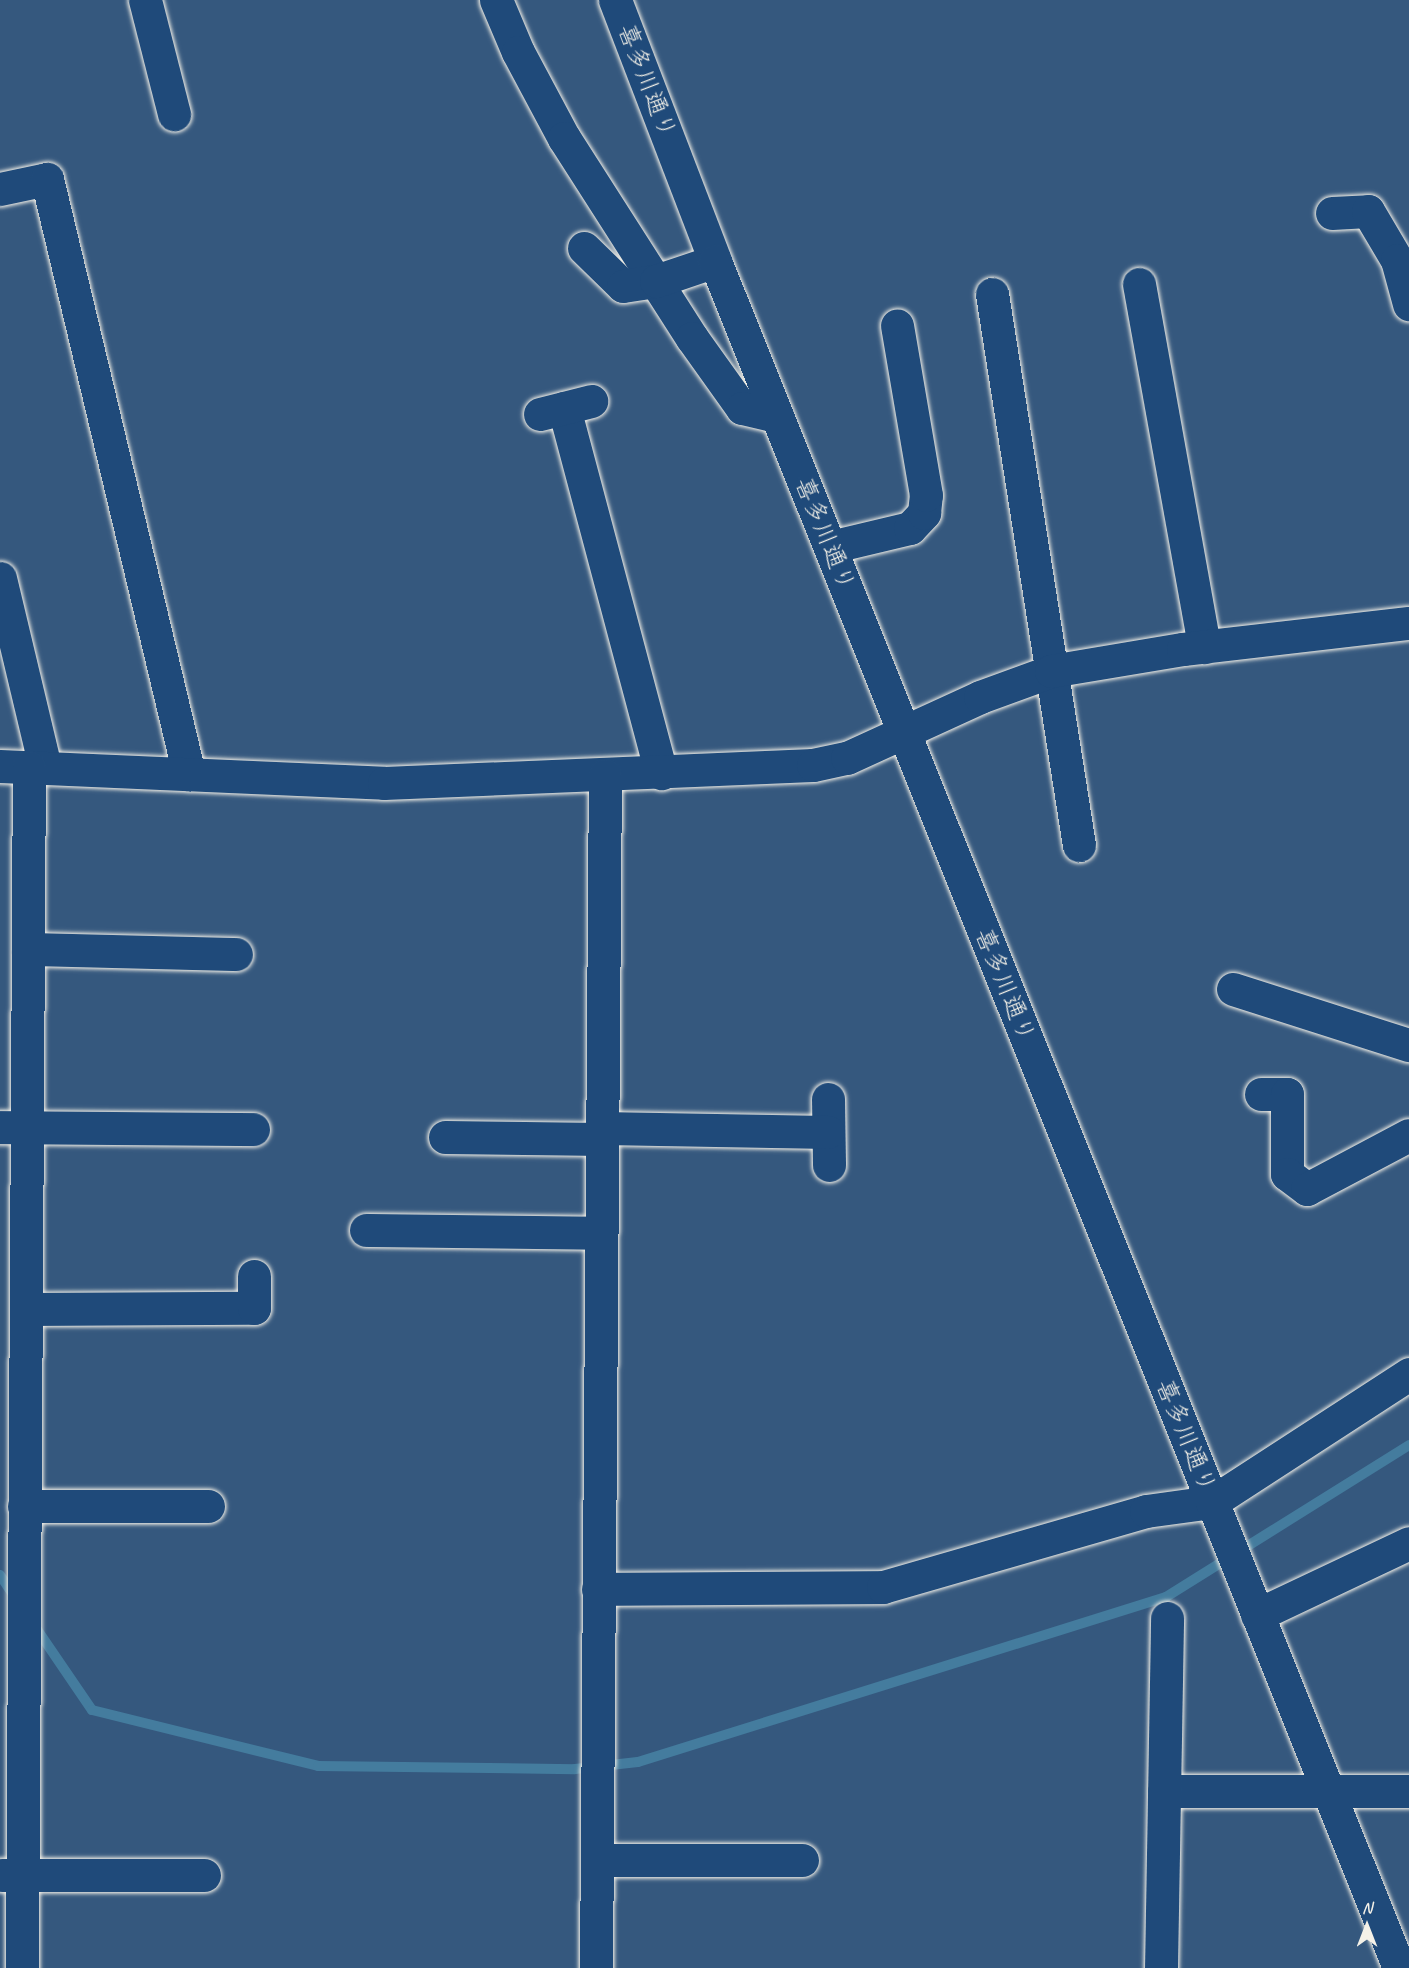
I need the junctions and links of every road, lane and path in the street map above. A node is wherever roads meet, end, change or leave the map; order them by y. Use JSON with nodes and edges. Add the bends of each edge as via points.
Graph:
{"nodes":[{"id":1,"x":145,"y":0,"type":"edge"},
{"id":2,"x":496,"y":0,"type":"edge"},
{"id":3,"x":615,"y":0,"type":"edge"},
{"id":4,"x":174,"y":114,"type":"dead end"},
{"id":5,"x":0,"y":189,"type":"edge"},
{"id":6,"x":1332,"y":213,"type":"dead end"},
{"id":7,"x":584,"y":248,"type":"dead end"},
{"id":8,"x":715,"y":261,"type":"junction"},
{"id":9,"x":656,"y":281,"type":"junction"},
{"id":10,"x":1139,"y":284,"type":"dead end"},
{"id":11,"x":992,"y":294,"type":"dead end"},
{"id":12,"x":1409,"y":304,"type":"edge"},
{"id":13,"x":897,"y":325,"type":"dead end"},
{"id":14,"x":565,"y":408,"type":"dead end"},
{"id":15,"x":777,"y":416,"type":"junction"},
{"id":16,"x":830,"y":547,"type":"junction"},
{"id":17,"x":0,"y":578,"type":"edge"},
{"id":18,"x":1409,"y":623,"type":"edge"},
{"id":19,"x":1204,"y":647,"type":"junction"},
{"id":20,"x":1051,"y":671,"type":"junction"},
{"id":21,"x":905,"y":733,"type":"junction"},
{"id":22,"x":24,"y":767,"type":"edge"},
{"id":23,"x":661,"y":773,"type":"junction"},
{"id":24,"x":189,"y":774,"type":"junction"},
{"id":25,"x":605,"y":775,"type":"junction"},
{"id":26,"x":1079,"y":845,"type":"dead end"},
{"id":27,"x":28,"y":949,"type":"junction"},
{"id":28,"x":236,"y":954,"type":"dead end"},
{"id":29,"x":1233,"y":989,"type":"dead end"},
{"id":30,"x":14,"y":1022,"type":"edge"},
{"id":31,"x":1409,"y":1045,"type":"edge"},
{"id":32,"x":1261,"y":1094,"type":"dead end"},
{"id":33,"x":828,"y":1099,"type":"dead end"},
{"id":34,"x":13,"y":1127,"type":"edge"},
{"id":35,"x":253,"y":1129,"type":"dead end"},
{"id":36,"x":828,"y":1131,"type":"junction"},
{"id":37,"x":602,"y":1133,"type":"junction"},
{"id":38,"x":1409,"y":1135,"type":"edge"},
{"id":39,"x":445,"y":1137,"type":"dead end"},
{"id":40,"x":829,"y":1164,"type":"dead end"},
{"id":41,"x":366,"y":1230,"type":"dead end"},
{"id":42,"x":601,"y":1233,"type":"junction"},
{"id":43,"x":254,"y":1276,"type":"dead end"},
{"id":44,"x":26,"y":1309,"type":"junction"},
{"id":45,"x":1409,"y":1374,"type":"edge"},
{"id":46,"x":1212,"y":1502,"type":"junction"},
{"id":47,"x":24,"y":1506,"type":"junction"},
{"id":48,"x":208,"y":1506,"type":"dead end"},
{"id":49,"x":1409,"y":1543,"type":"edge"},
{"id":50,"x":598,"y":1589,"type":"junction"},
{"id":51,"x":1257,"y":1615,"type":"junction"},
{"id":52,"x":1167,"y":1618,"type":"dead end"},
{"id":53,"x":12,"y":1687,"type":"edge"},
{"id":54,"x":1164,"y":1791,"type":"junction"},
{"id":55,"x":1409,"y":1791,"type":"edge"},
{"id":56,"x":1329,"y":1794,"type":"junction"},
{"id":57,"x":597,"y":1860,"type":"junction"},
{"id":58,"x":802,"y":1860,"type":"dead end"},
{"id":59,"x":11,"y":1875,"type":"edge"},
{"id":60,"x":204,"y":1875,"type":"dead end"},
{"id":61,"x":22,"y":1968,"type":"edge"},
{"id":62,"x":596,"y":1968,"type":"edge"},
{"id":63,"x":1161,"y":1968,"type":"edge"},
{"id":64,"x":1399,"y":1968,"type":"edge"}],
"edges":[{"from":1,"to":4,"type":"street"},
{"from":2,"to":9,"type":"street","via":[[518,52],[564,138]]},
{"from":3,"to":8,"type":"street","name":"喜多川通り"},
{"from":5,"to":24,"type":"street","via":[[47,179]]},
{"from":6,"to":12,"type":"street","via":[[1368,211],[1396,260]]},
{"from":7,"to":9,"type":"street","via":[[623,286]]},
{"from":8,"to":9,"type":"street"},
{"from":8,"to":15,"type":"street","name":"喜多川通り"},
{"from":9,"to":15,"type":"street","via":[[742,408]]},
{"from":10,"to":19,"type":"street"},
{"from":11,"to":20,"type":"street"},
{"from":13,"to":16,"type":"street","via":[[926,495],[924,513],[910,528]]},
{"from":14,"to":23,"type":"street"},
{"from":15,"to":16,"type":"street","name":"喜多川通り"},
{"from":16,"to":21,"type":"street","name":"喜多川通り"},
{"from":17,"to":22,"type":"street"},
{"from":18,"to":19,"type":"street"},
{"from":19,"to":20,"type":"street"},
{"from":20,"to":21,"type":"street","via":[[980,697]]},
{"from":20,"to":26,"type":"street"},
{"from":21,"to":23,"type":"street","via":[[847,758],[813,765]]},
{"from":21,"to":46,"type":"street","name":"喜多川通り"},
{"from":22,"to":24,"type":"street"},
{"from":22,"to":27,"type":"street"},
{"from":23,"to":25,"type":"street"},
{"from":24,"to":25,"type":"street","via":[[384,783]]},
{"from":25,"to":37,"type":"street"},
{"from":27,"to":28,"type":"street"},
{"from":27,"to":30,"type":"street"},
{"from":29,"to":31,"type":"street"},
{"from":30,"to":34,"type":"street"},
{"from":32,"to":38,"type":"street","via":[[1287,1094],[1287,1174],[1307,1189]]},
{"from":33,"to":36,"type":"street"},
{"from":34,"to":35,"type":"street"},
{"from":34,"to":44,"type":"street"},
{"from":36,"to":37,"type":"street"},
{"from":36,"to":40,"type":"street"},
{"from":37,"to":39,"type":"street"},
{"from":37,"to":42,"type":"street"},
{"from":41,"to":42,"type":"street"},
{"from":42,"to":50,"type":"street"},
{"from":43,"to":44,"type":"street","via":[[254,1308]]},
{"from":44,"to":47,"type":"street"},
{"from":45,"to":46,"type":"street"},
{"from":46,"to":50,"type":"street","via":[[1146,1511],[883,1587]]},
{"from":46,"to":51,"type":"street","name":"喜多川通り"},
{"from":47,"to":48,"type":"street"},
{"from":47,"to":53,"type":"street"},
{"from":49,"to":51,"type":"street"},
{"from":50,"to":57,"type":"street"},
{"from":51,"to":56,"type":"street","name":"喜多川通り"},
{"from":52,"to":54,"type":"street"},
{"from":53,"to":59,"type":"street"},
{"from":54,"to":56,"type":"street"},
{"from":54,"to":63,"type":"street"},
{"from":55,"to":56,"type":"street"},
{"from":56,"to":64,"type":"street","name":"喜多川通り"},
{"from":57,"to":58,"type":"street"},
{"from":57,"to":62,"type":"street"},
{"from":59,"to":60,"type":"street"},
{"from":59,"to":61,"type":"street"}]}
